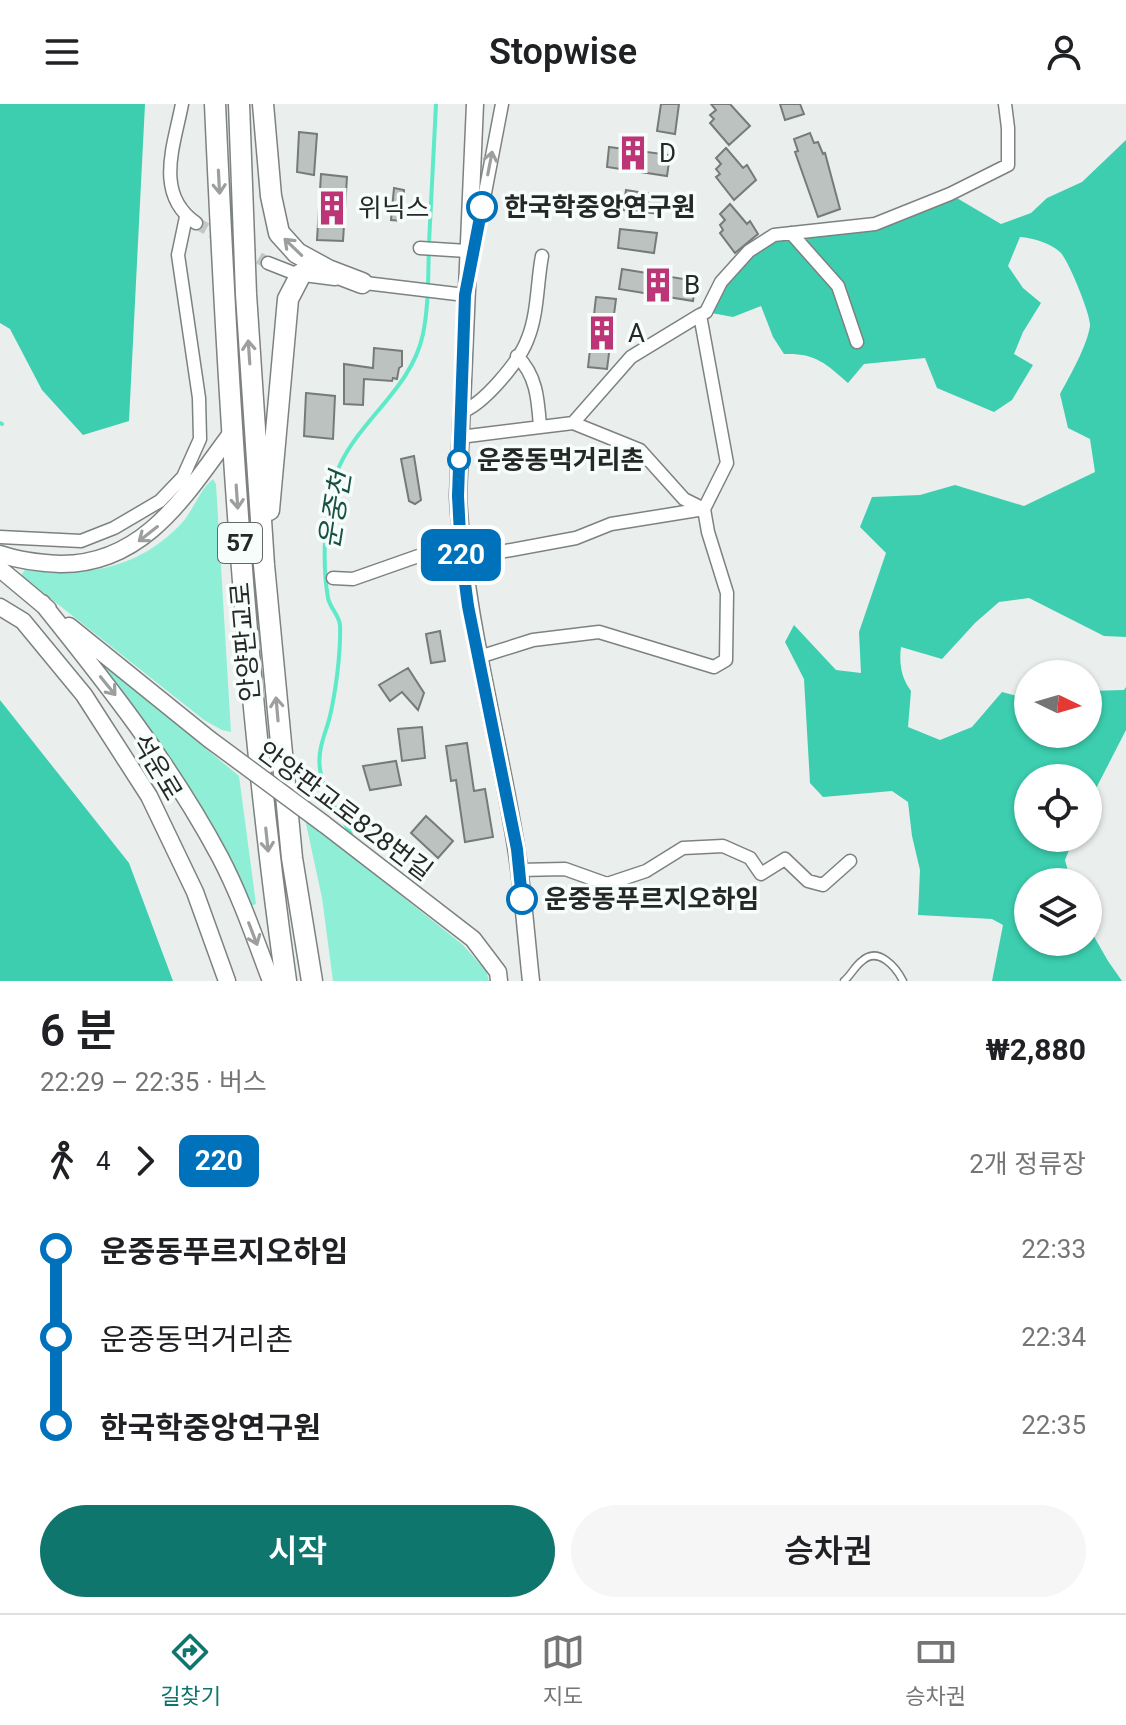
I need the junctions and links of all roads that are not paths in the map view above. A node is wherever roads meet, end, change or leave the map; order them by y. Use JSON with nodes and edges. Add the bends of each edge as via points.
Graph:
{"nodes":[{"id":1,"x":182,"y":104,"type":"edge"},
{"id":2,"x":215,"y":104,"type":"edge"},
{"id":3,"x":239,"y":104,"type":"edge"},
{"id":4,"x":263,"y":104,"type":"edge"},
{"id":5,"x":475,"y":104,"type":"edge"},
{"id":6,"x":502,"y":104,"type":"edge"},
{"id":7,"x":1005,"y":104,"type":"edge"},
{"id":8,"x":791,"y":233,"type":"junction"},
{"id":9,"x":420,"y":248,"type":"dead end"},
{"id":10,"x":467,"y":251,"type":"junction"},
{"id":11,"x":542,"y":256,"type":"dead end"},
{"id":12,"x":268,"y":263,"type":"tunnel mouth"},
{"id":13,"x":301,"y":274,"type":"junction"},
{"id":14,"x":362,"y":283,"type":"junction"},
{"id":15,"x":465,"y":295,"type":"junction"},
{"id":16,"x":700,"y":315,"type":"junction"},
{"id":17,"x":857,"y":342,"type":"dead end"},
{"id":18,"x":517,"y":356,"type":"junction"},
{"id":19,"x":461,"y":412,"type":"junction"},
{"id":20,"x":573,"y":423,"type":"junction"},
{"id":21,"x":540,"y":427,"type":"junction"},
{"id":22,"x":233,"y":431,"type":"junction"},
{"id":23,"x":460,"y":437,"type":"junction"},
{"id":24,"x":704,"y":509,"type":"junction"},
{"id":25,"x":0,"y":537,"type":"edge"},
{"id":26,"x":461,"y":541,"type":"junction"},
{"id":27,"x":0,"y":554,"type":"edge"},
{"id":28,"x":462,"y":559,"type":"junction"},
{"id":29,"x":264,"y":565,"type":"junction"},
{"id":30,"x":0,"y":569,"type":"edge"},
{"id":31,"x":333,"y":578,"type":"dead end"},
{"id":32,"x":42,"y":603,"type":"junction"},
{"id":33,"x":0,"y":607,"type":"edge"},
{"id":34,"x":479,"y":657,"type":"junction"},
{"id":35,"x":850,"y":861,"type":"dead end"},
{"id":36,"x":519,"y":870,"type":"junction"},
{"id":37,"x":227,"y":981,"type":"edge"},
{"id":38,"x":271,"y":981,"type":"edge"},
{"id":39,"x":286,"y":981,"type":"edge"},
{"id":40,"x":312,"y":981,"type":"edge"},
{"id":41,"x":499,"y":981,"type":"edge"},
{"id":42,"x":531,"y":981,"type":"edge"},
{"id":43,"x":844,"y":981,"type":"edge"},
{"id":44,"x":903,"y":981,"type":"edge"}],
"edges":[{"from":1,"to":25,"type":"street","via":[[169,186],[177,207],[191,220],[178,255],[200,439],[183,477],[160,501],[114,528],[81,541]]},
{"from":2,"to":22,"type":"main road","name":"안양판교로","number":"57","one_way":true},
{"from":29,"to":3,"type":"main road","name":"안양판교로","number":"57","one_way":true},
{"from":14,"to":4,"type":"main road","one_way":true,"via":[[297,253],[279,233]]},
{"from":5,"to":10,"type":"street"},
{"from":15,"to":6,"type":"street","one_way":true},
{"from":7,"to":8,"type":"street","via":[[1008,165],[875,224]]},
{"from":8,"to":16,"type":"street","via":[[774,235],[749,251]]},
{"from":8,"to":17,"type":"street","via":[[838,286]]},
{"from":9,"to":10,"type":"street"},
{"from":10,"to":15,"type":"street"},
{"from":11,"to":18,"type":"street","via":[[528,340]]},
{"from":12,"to":13,"type":"street"},
{"from":13,"to":14,"type":"street"},
{"from":13,"to":29,"type":"main road","via":[[288,299]]},
{"from":14,"to":15,"type":"street"},
{"from":15,"to":19,"type":"street"},
{"from":16,"to":20,"type":"street","via":[[631,357]]},
{"from":16,"to":24,"type":"street","via":[[727,463]]},
{"from":18,"to":19,"type":"street","via":[[478,403]]},
{"from":18,"to":21,"type":"street","via":[[535,385]]},
{"from":19,"to":23,"type":"street"},
{"from":20,"to":21,"type":"street"},
{"from":20,"to":24,"type":"street","via":[[640,450],[684,499]]},
{"from":21,"to":23,"type":"street"},
{"from":22,"to":27,"type":"street","one_way":true,"via":[[165,520],[122,552],[68,564]]},
{"from":22,"to":39,"type":"main road","name":"안양판교로","number":"57","one_way":true,"via":[[249,669]]},
{"from":23,"to":26,"type":"street"},
{"from":24,"to":28,"type":"street","via":[[611,524],[576,538]]},
{"from":24,"to":34,"type":"street","via":[[727,593],[726,660],[714,667],[599,632],[533,640]]},
{"from":26,"to":28,"type":"street"},
{"from":26,"to":31,"type":"street","via":[[353,579]]},
{"from":28,"to":34,"type":"street"},
{"from":40,"to":29,"type":"main road","name":"안양판교로","number":"57","one_way":true,"via":[[292,858]]},
{"from":30,"to":32,"type":"street","name":"안양판교로828번길"},
{"from":32,"to":38,"type":"street","one_way":true,"via":[[120,700],[186,799],[226,871]]},
{"from":32,"to":41,"type":"street","name":"안양판교로828번길","bridge":true,"via":[[209,739],[473,939]]},
{"from":33,"to":37,"type":"street","name":"석운로","via":[[23,621],[84,695],[149,796],[195,892]]},
{"from":34,"to":36,"type":"street"},
{"from":35,"to":36,"type":"street","via":[[823,885],[808,881],[785,859],[761,874],[750,858],[723,846],[683,848],[646,871],[607,884],[565,869]]},
{"from":36,"to":42,"type":"street"},
{"from":43,"to":44,"type":"lane","via":[[867,957],[891,964]]}]}
